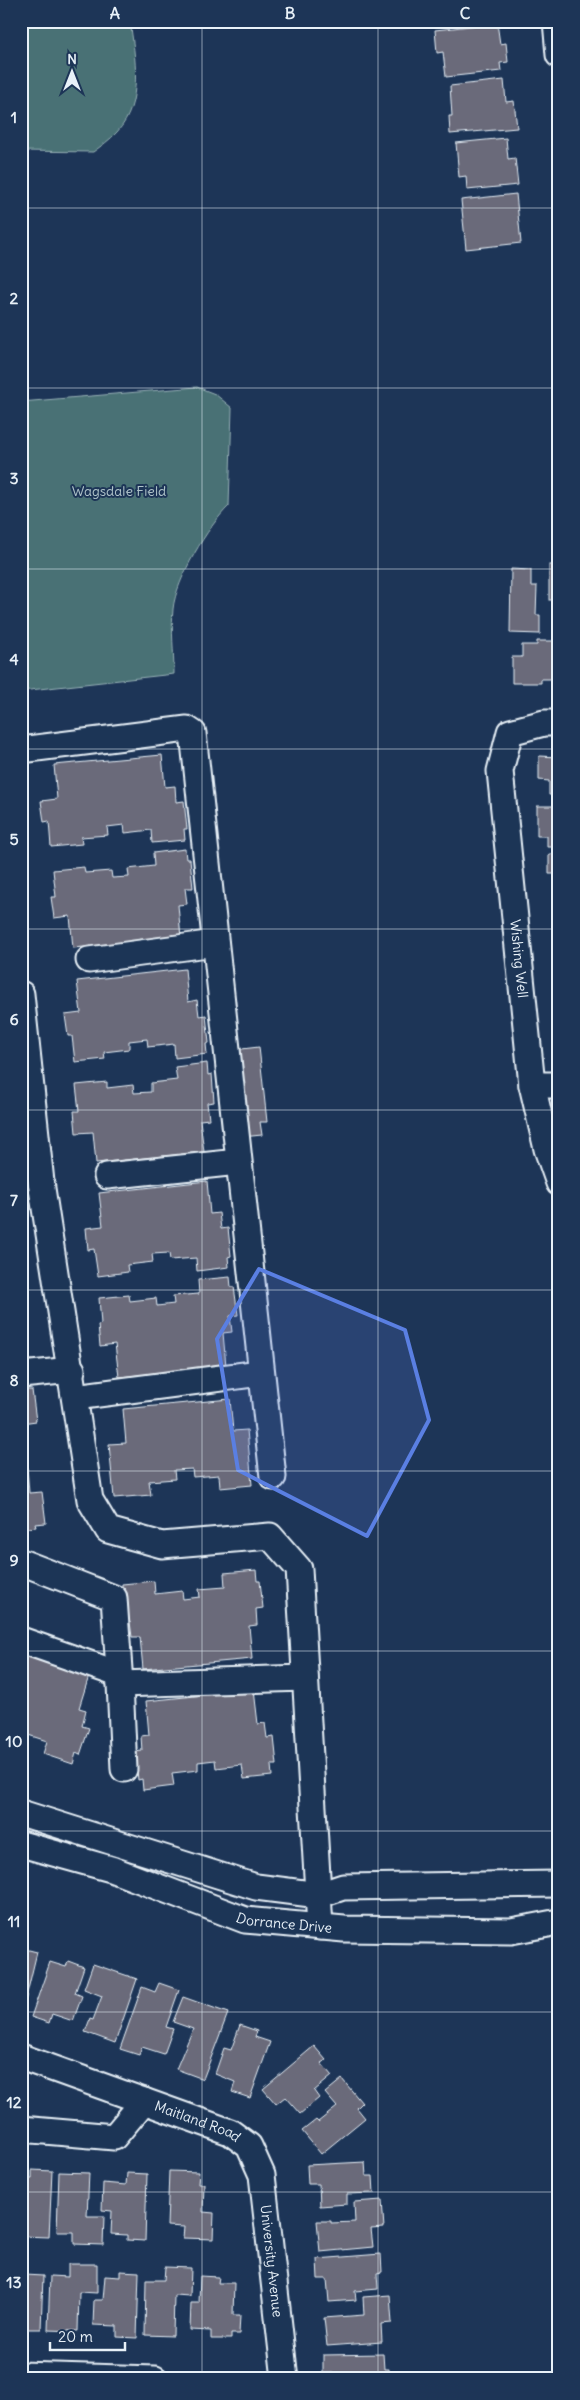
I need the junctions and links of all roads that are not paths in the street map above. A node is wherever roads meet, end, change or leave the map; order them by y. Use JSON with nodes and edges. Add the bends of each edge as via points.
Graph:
{"nodes":[{"id":1,"x":556,"y":21,"type":"edge"},
{"id":2,"x":559,"y":54,"type":"edge"},
{"id":3,"x":559,"y":723,"type":"edge"},
{"id":4,"x":21,"y":750,"type":"edge"},
{"id":5,"x":215,"y":943,"type":"junction"},
{"id":6,"x":89,"y":960,"type":"dead end"},
{"id":7,"x":21,"y":994,"type":"edge"},
{"id":8,"x":532,"y":1084,"type":"junction"},
{"id":9,"x":559,"y":1085,"type":"edge"},
{"id":10,"x":238,"y":1162,"type":"junction"},
{"id":11,"x":107,"y":1176,"type":"dead end"},
{"id":12,"x":31,"y":1183,"type":"edge"},
{"id":13,"x":559,"y":1183,"type":"edge"},
{"id":14,"x":72,"y":1370,"type":"junction"},
{"id":15,"x":260,"y":1372,"type":"junction"},
{"id":16,"x":21,"y":1375,"type":"edge"},
{"id":17,"x":75,"y":1397,"type":"junction"},
{"id":18,"x":273,"y":1477,"type":"dead end"},
{"id":19,"x":21,"y":1562,"type":"edge"},
{"id":20,"x":21,"y":1640,"type":"edge"},
{"id":21,"x":305,"y":1678,"type":"junction"},
{"id":22,"x":119,"y":1679,"type":"junction"},
{"id":23,"x":124,"y":1770,"type":"dead end"},
{"id":24,"x":21,"y":1813,"type":"edge"},
{"id":25,"x":21,"y":1844,"type":"edge"},
{"id":26,"x":559,"y":1884,"type":"edge"},
{"id":27,"x":319,"y":1895,"type":"junction"},
{"id":28,"x":559,"y":1922,"type":"edge"},
{"id":29,"x":320,"y":1927,"type":"junction"},
{"id":30,"x":21,"y":2057,"type":"edge"},
{"id":31,"x":144,"y":2101,"type":"junction"},
{"id":32,"x":21,"y":2129,"type":"edge"},
{"id":33,"x":249,"y":2146,"type":"joint"},
{"id":34,"x":21,"y":2374,"type":"edge"},
{"id":35,"x":156,"y":2379,"type":"edge"},
{"id":36,"x":285,"y":2379,"type":"edge"}],
"edges":[{"from":1,"to":2,"type":"street"},
{"from":3,"to":8,"type":"street","name":"Wishing Well","via":[[544,723],[510,732],[500,771]]},
{"from":4,"to":5,"type":"street","via":[[190,730]]},
{"from":5,"to":6,"type":"street"},
{"from":5,"to":10,"type":"street"},
{"from":7,"to":12,"type":"street"},
{"from":8,"to":9,"type":"street"},
{"from":8,"to":13,"type":"street","name":"Wishing Well","via":[[547,1150]]},
{"from":10,"to":11,"type":"street"},
{"from":10,"to":15,"type":"street"},
{"from":12,"to":14,"type":"street"},
{"from":14,"to":16,"type":"street"},
{"from":14,"to":17,"type":"street"},
{"from":15,"to":17,"type":"street"},
{"from":15,"to":18,"type":"street"},
{"from":17,"to":21,"type":"street","via":[[90,1500],[108,1530],[162,1545],[270,1536],[298,1569]]},
{"from":19,"to":22,"type":"street","via":[[114,1598]]},
{"from":20,"to":22,"type":"street"},
{"from":21,"to":22,"type":"street"},
{"from":21,"to":27,"type":"street"},
{"from":22,"to":23,"type":"street"},
{"from":24,"to":27,"type":"street","via":[[256,1887]]},
{"from":25,"to":29,"type":"street","name":"Dorrance Drive","via":[[111,1869],[245,1920]]},
{"from":26,"to":27,"type":"street","via":[[342,1887]]},
{"from":27,"to":29,"type":"street"},
{"from":28,"to":29,"type":"street","name":"Dorrance Drive","via":[[511,1931]]},
{"from":30,"to":31,"type":"street","name":"Maitland Road"},
{"from":31,"to":32,"type":"street","name":"Maitland Road","via":[[114,2137]]},
{"from":31,"to":33,"type":"street","name":"Maitland Road","via":[[230,2132]]},
{"from":33,"to":36,"type":"street","name":"University Avenue","via":[[262,2175]]},
{"from":34,"to":35,"type":"street"}]}
